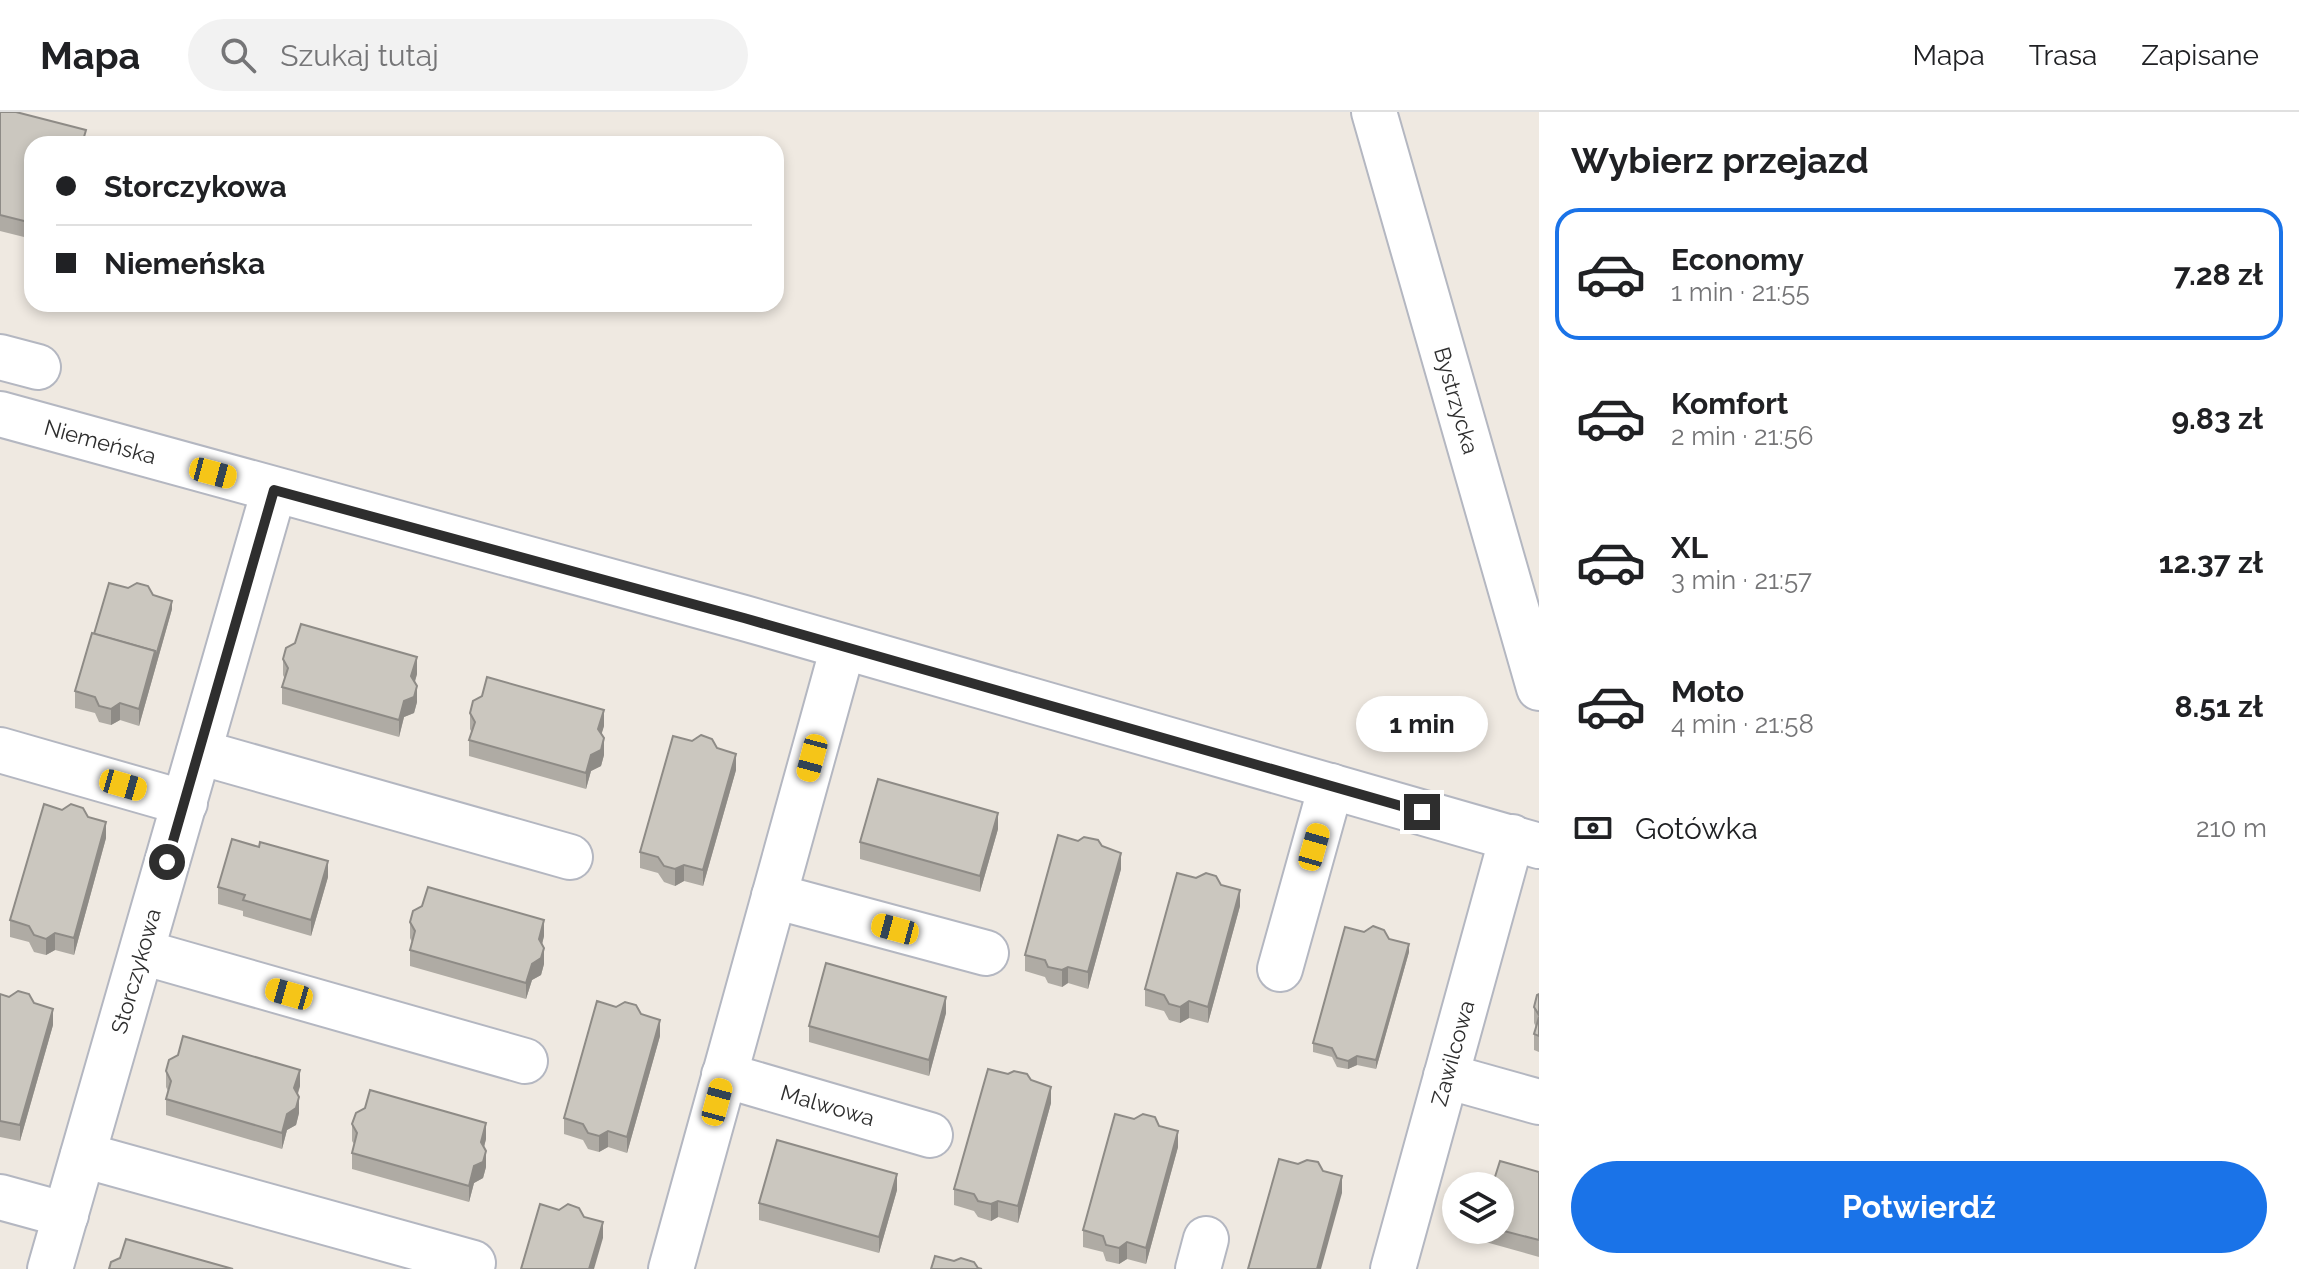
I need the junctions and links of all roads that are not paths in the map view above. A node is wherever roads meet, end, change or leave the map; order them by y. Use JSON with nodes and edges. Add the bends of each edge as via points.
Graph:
{"nodes":[{"id":1,"x":1374,"y":112,"type":"edge"},
{"id":2,"x":0,"y":414,"type":"edge"},
{"id":3,"x":274,"y":490,"type":"junction"},
{"id":4,"x":843,"y":647,"type":"junction"},
{"id":5,"x":1539,"y":688,"type":"edge"},
{"id":6,"x":0,"y":750,"type":"edge"},
{"id":7,"x":199,"y":752,"type":"junction"},
{"id":8,"x":1331,"y":786,"type":"junction"},
{"id":9,"x":185,"y":803,"type":"junction"},
{"id":10,"x":1526,"y":842,"type":"edge"},
{"id":11,"x":570,"y":857,"type":"dead end"},
{"id":12,"x":774,"y":896,"type":"junction"},
{"id":13,"x":142,"y":952,"type":"junction"},
{"id":14,"x":986,"y":953,"type":"dead end"},
{"id":15,"x":1280,"y":969,"type":"dead end"},
{"id":16,"x":525,"y":1061,"type":"dead end"},
{"id":17,"x":724,"y":1075,"type":"junction"},
{"id":18,"x":1446,"y":1076,"type":"junction"},
{"id":19,"x":1539,"y":1102,"type":"edge"},
{"id":20,"x":930,"y":1135,"type":"dead end"},
{"id":21,"x":83,"y":1155,"type":"junction"},
{"id":22,"x":0,"y":1197,"type":"edge"},
{"id":23,"x":66,"y":1215,"type":"junction"},
{"id":24,"x":473,"y":1263,"type":"dead end"},
{"id":25,"x":678,"y":1267,"type":"edge"},
{"id":26,"x":50,"y":1269,"type":"edge"},
{"id":27,"x":1393,"y":1269,"type":"edge"}],
"edges":[{"from":1,"to":5,"type":"street","name":"Bystrzycka"},
{"from":2,"to":3,"type":"street","name":"Niemeńska"},
{"from":3,"to":4,"type":"street","name":"Niemeńska"},
{"from":3,"to":7,"type":"street","name":"Storczykowa"},
{"from":4,"to":8,"type":"street","name":"Niemeńska"},
{"from":4,"to":12,"type":"street"},
{"from":6,"to":9,"type":"street"},
{"from":7,"to":9,"type":"street","name":"Storczykowa"},
{"from":7,"to":11,"type":"street"},
{"from":8,"to":10,"type":"street","name":"Niemeńska"},
{"from":8,"to":15,"type":"street"},
{"from":9,"to":13,"type":"street","name":"Storczykowa"},
{"from":10,"to":18,"type":"street","name":"Zawilcowa"},
{"from":12,"to":14,"type":"street"},
{"from":12,"to":17,"type":"street"},
{"from":13,"to":16,"type":"street"},
{"from":13,"to":21,"type":"street","name":"Storczykowa"},
{"from":17,"to":20,"type":"street","name":"Malwowa"},
{"from":17,"to":25,"type":"street"},
{"from":18,"to":19,"type":"street"},
{"from":18,"to":27,"type":"street","name":"Zawilcowa"},
{"from":21,"to":23,"type":"street","name":"Storczykowa"},
{"from":21,"to":24,"type":"street"},
{"from":22,"to":23,"type":"street"},
{"from":23,"to":26,"type":"street","name":"Storczykowa"}]}
